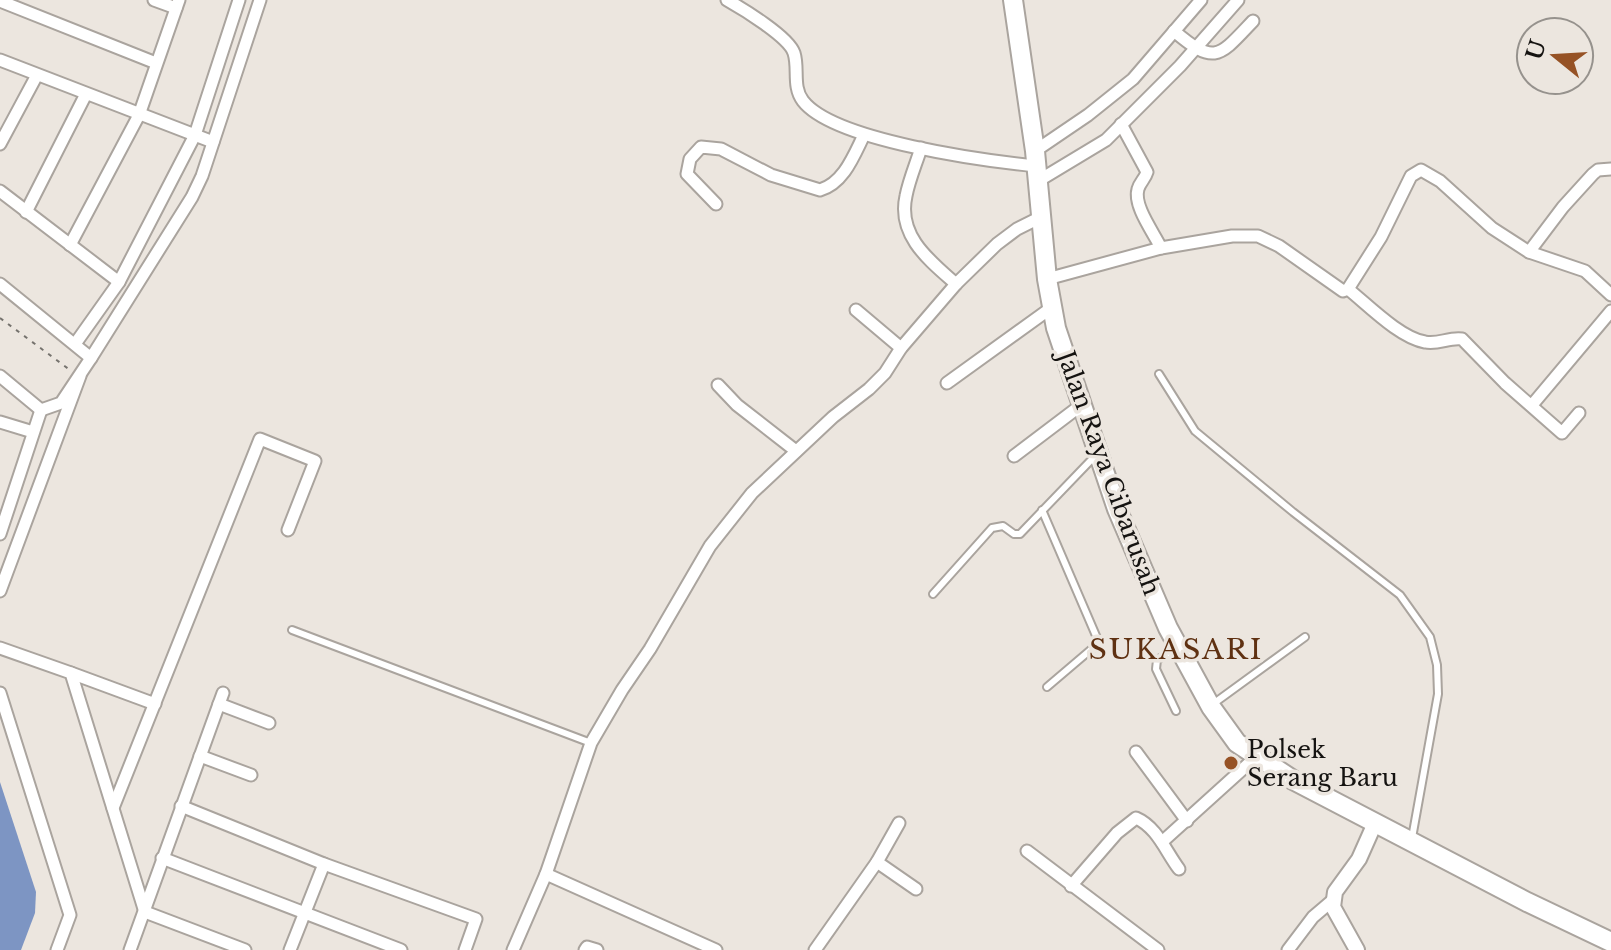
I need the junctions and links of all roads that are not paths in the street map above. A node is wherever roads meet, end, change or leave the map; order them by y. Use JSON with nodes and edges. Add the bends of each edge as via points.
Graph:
{"nodes":[{"id":1,"x":154,"y":0,"type":"edge"},
{"id":2,"x":239,"y":0,"type":"edge"},
{"id":3,"x":260,"y":0,"type":"edge"},
{"id":4,"x":727,"y":0,"type":"edge"},
{"id":5,"x":1013,"y":0,"type":"edge"},
{"id":6,"x":1201,"y":0,"type":"edge"},
{"id":7,"x":1238,"y":0,"type":"edge"},
{"id":8,"x":0,"y":1,"type":"edge"},
{"id":9,"x":178,"y":4,"type":"edge"},
{"id":10,"x":1253,"y":21,"type":"dead end"},
{"id":11,"x":1174,"y":31,"type":"junction"},
{"id":12,"x":1195,"y":49,"type":"junction"},
{"id":13,"x":0,"y":60,"type":"edge"},
{"id":14,"x":156,"y":63,"type":"junction"},
{"id":15,"x":37,"y":75,"type":"junction"},
{"id":16,"x":86,"y":94,"type":"junction"},
{"id":17,"x":139,"y":115,"type":"junction"},
{"id":18,"x":1121,"y":124,"type":"junction"},
{"id":19,"x":195,"y":135,"type":"junction"},
{"id":20,"x":864,"y":135,"type":"junction"},
{"id":21,"x":213,"y":142,"type":"junction"},
{"id":22,"x":0,"y":144,"type":"edge"},
{"id":23,"x":921,"y":148,"type":"junction"},
{"id":24,"x":1037,"y":166,"type":"junction"},
{"id":25,"x":1611,"y":169,"type":"edge"},
{"id":26,"x":0,"y":191,"type":"edge"},
{"id":27,"x":716,"y":204,"type":"dead end"},
{"id":28,"x":26,"y":212,"type":"junction"},
{"id":29,"x":1041,"y":217,"type":"junction"},
{"id":30,"x":70,"y":245,"type":"junction"},
{"id":31,"x":1161,"y":248,"type":"junction"},
{"id":32,"x":1529,"y":252,"type":"junction"},
{"id":33,"x":1047,"y":279,"type":"junction"},
{"id":34,"x":119,"y":282,"type":"junction"},
{"id":35,"x":0,"y":284,"type":"edge"},
{"id":36,"x":956,"y":284,"type":"junction"},
{"id":37,"x":1348,"y":289,"type":"junction"},
{"id":38,"x":1611,"y":295,"type":"edge"},
{"id":39,"x":1051,"y":308,"type":"junction"},
{"id":40,"x":856,"y":310,"type":"dead end"},
{"id":41,"x":1611,"y":311,"type":"edge"},
{"id":42,"x":75,"y":344,"type":"junction"},
{"id":43,"x":901,"y":348,"type":"junction"},
{"id":44,"x":91,"y":358,"type":"junction"},
{"id":45,"x":1159,"y":374,"type":"dead end"},
{"id":46,"x":0,"y":376,"type":"edge"},
{"id":47,"x":80,"y":376,"type":"junction"},
{"id":48,"x":947,"y":383,"type":"dead end"},
{"id":49,"x":718,"y":385,"type":"dead end"},
{"id":50,"x":1532,"y":405,"type":"junction"},
{"id":51,"x":1080,"y":406,"type":"junction"},
{"id":52,"x":41,"y":410,"type":"junction"},
{"id":53,"x":1579,"y":413,"type":"dead end"},
{"id":54,"x":0,"y":422,"type":"edge"},
{"id":55,"x":33,"y":432,"type":"junction"},
{"id":56,"x":796,"y":451,"type":"junction"},
{"id":57,"x":1097,"y":454,"type":"junction"},
{"id":58,"x":1014,"y":456,"type":"dead end"},
{"id":59,"x":1042,"y":510,"type":"junction"},
{"id":60,"x":288,"y":530,"type":"dead end"},
{"id":61,"x":0,"y":534,"type":"edge"},
{"id":62,"x":0,"y":591,"type":"edge"},
{"id":63,"x":933,"y":594,"type":"dead end"},
{"id":64,"x":292,"y":630,"type":"dead end"},
{"id":65,"x":1305,"y":637,"type":"dead end"},
{"id":66,"x":1178,"y":647,"type":"junction"},
{"id":67,"x":0,"y":648,"type":"edge"},
{"id":68,"x":71,"y":673,"type":"junction"},
{"id":69,"x":1047,"y":687,"type":"dead end"},
{"id":70,"x":0,"y":693,"type":"edge"},
{"id":71,"x":155,"y":704,"type":"junction"},
{"id":72,"x":1211,"y":707,"type":"junction"},
{"id":73,"x":1176,"y":711,"type":"dead end"},
{"id":74,"x":269,"y":723,"type":"dead end"},
{"id":75,"x":591,"y":743,"type":"junction"},
{"id":76,"x":1136,"y":752,"type":"dead end"},
{"id":77,"x":200,"y":756,"type":"junction"},
{"id":78,"x":1256,"y":757,"type":"junction"},
{"id":79,"x":251,"y":775,"type":"dead end"},
{"id":80,"x":181,"y":806,"type":"junction"},
{"id":81,"x":113,"y":808,"type":"junction"},
{"id":82,"x":1187,"y":821,"type":"junction"},
{"id":83,"x":899,"y":823,"type":"dead end"},
{"id":84,"x":1375,"y":823,"type":"junction"},
{"id":85,"x":1162,"y":842,"type":"junction"},
{"id":86,"x":1411,"y":842,"type":"junction"},
{"id":87,"x":1027,"y":851,"type":"dead end"},
{"id":88,"x":162,"y":858,"type":"junction"},
{"id":89,"x":877,"y":862,"type":"junction"},
{"id":90,"x":324,"y":864,"type":"junction"},
{"id":91,"x":1179,"y":869,"type":"dead end"},
{"id":92,"x":546,"y":874,"type":"junction"},
{"id":93,"x":1071,"y":886,"type":"junction"},
{"id":94,"x":916,"y":889,"type":"dead end"},
{"id":95,"x":1333,"y":900,"type":"junction"},
{"id":96,"x":145,"y":912,"type":"junction"},
{"id":97,"x":306,"y":914,"type":"junction"},
{"id":98,"x":1611,"y":942,"type":"edge"},
{"id":99,"x":57,"y":950,"type":"edge"},
{"id":100,"x":130,"y":950,"type":"edge"},
{"id":101,"x":245,"y":950,"type":"edge"},
{"id":102,"x":290,"y":950,"type":"edge"},
{"id":103,"x":401,"y":950,"type":"edge"},
{"id":104,"x":465,"y":950,"type":"edge"},
{"id":105,"x":513,"y":950,"type":"edge"},
{"id":106,"x":585,"y":950,"type":"edge"},
{"id":107,"x":597,"y":950,"type":"edge"},
{"id":108,"x":716,"y":950,"type":"edge"},
{"id":109,"x":815,"y":950,"type":"edge"},
{"id":110,"x":1158,"y":950,"type":"edge"},
{"id":111,"x":1288,"y":950,"type":"edge"},
{"id":112,"x":1357,"y":950,"type":"edge"}],
"edges":[{"from":1,"to":9,"type":"street"},
{"from":2,"to":19,"type":"street"},
{"from":3,"to":21,"type":"street"},
{"from":4,"to":20,"type":"street","via":[[791,46],[802,100]]},
{"from":5,"to":24,"type":"main road","name":"Jalan Raya Cibarusah"},
{"from":6,"to":11,"type":"street"},
{"from":7,"to":12,"type":"street"},
{"from":8,"to":14,"type":"street"},
{"from":9,"to":14,"type":"street"},
{"from":10,"to":12,"type":"street","via":[[1218,53]]},
{"from":11,"to":12,"type":"street"},
{"from":11,"to":24,"type":"street","via":[[1133,79]]},
{"from":12,"to":18,"type":"street"},
{"from":13,"to":15,"type":"street"},
{"from":14,"to":17,"type":"street"},
{"from":15,"to":16,"type":"street"},
{"from":15,"to":22,"type":"street"},
{"from":16,"to":17,"type":"street"},
{"from":16,"to":28,"type":"street"},
{"from":17,"to":19,"type":"street"},
{"from":17,"to":30,"type":"street"},
{"from":18,"to":24,"type":"street","via":[[1106,140]]},
{"from":18,"to":31,"type":"street","via":[[1147,172],[1137,200]]},
{"from":19,"to":21,"type":"street"},
{"from":19,"to":34,"type":"street"},
{"from":20,"to":23,"type":"street"},
{"from":20,"to":27,"type":"street","via":[[839,179],[820,190],[771,175],[721,149],[701,147],[690,159],[687,174]]},
{"from":21,"to":44,"type":"street","via":[[192,197]]},
{"from":23,"to":24,"type":"street"},
{"from":23,"to":36,"type":"street","via":[[905,204],[909,234],[926,258]]},
{"from":24,"to":29,"type":"main road","name":"Jalan Raya Cibarusah"},
{"from":25,"to":32,"type":"street","via":[[1593,174]]},
{"from":26,"to":28,"type":"street"},
{"from":28,"to":30,"type":"street"},
{"from":29,"to":33,"type":"main road","name":"Jalan Raya Cibarusah"},
{"from":29,"to":36,"type":"street","via":[[997,244]]},
{"from":30,"to":34,"type":"street"},
{"from":31,"to":33,"type":"street"},
{"from":31,"to":37,"type":"street","via":[[1258,236],[1337,289]]},
{"from":32,"to":37,"type":"street","via":[[1421,170],[1411,176]]},
{"from":32,"to":38,"type":"street","via":[[1585,271]]},
{"from":33,"to":39,"type":"main road","name":"Jalan Raya Cibarusah"},
{"from":34,"to":42,"type":"street"},
{"from":35,"to":42,"type":"street"},
{"from":36,"to":43,"type":"street"},
{"from":37,"to":50,"type":"street","via":[[1410,337],[1432,343],[1462,339]]},
{"from":39,"to":48,"type":"street"},
{"from":39,"to":51,"type":"main road","name":"Jalan Raya Cibarusah"},
{"from":40,"to":43,"type":"street"},
{"from":41,"to":50,"type":"street"},
{"from":42,"to":44,"type":"street"},
{"from":43,"to":56,"type":"street","via":[[869,389]]},
{"from":44,"to":47,"type":"street"},
{"from":45,"to":86,"type":"lane","via":[[1195,431],[1400,595],[1430,637],[1438,694]]},
{"from":46,"to":52,"type":"street"},
{"from":47,"to":52,"type":"street","via":[[61,403]]},
{"from":47,"to":62,"type":"street"},
{"from":49,"to":56,"type":"street"},
{"from":50,"to":53,"type":"street","via":[[1562,433]]},
{"from":51,"to":57,"type":"main road","name":"Jalan Raya Cibarusah"},
{"from":51,"to":58,"type":"street"},
{"from":52,"to":55,"type":"street"},
{"from":54,"to":55,"type":"street"},
{"from":55,"to":61,"type":"street"},
{"from":56,"to":75,"type":"street","via":[[738,507],[710,546]]},
{"from":57,"to":59,"type":"lane"},
{"from":57,"to":66,"type":"main road","name":"Jalan Raya Cibarusah"},
{"from":59,"to":63,"type":"lane","via":[[1020,534],[1003,526],[992,528]]},
{"from":59,"to":69,"type":"lane","via":[[1097,638],[1094,647]]},
{"from":60,"to":71,"type":"street","via":[[315,461],[260,439]]},
{"from":64,"to":75,"type":"lane"},
{"from":65,"to":72,"type":"lane"},
{"from":66,"to":72,"type":"main road","name":"Jalan Raya Cibarusah"},
{"from":66,"to":73,"type":"lane","via":[[1156,663]]},
{"from":67,"to":68,"type":"street"},
{"from":68,"to":71,"type":"street"},
{"from":68,"to":81,"type":"street"},
{"from":70,"to":99,"type":"street","via":[[70,915]]},
{"from":71,"to":81,"type":"street"},
{"from":72,"to":78,"type":"main road","name":"Jalan Raya Cibarusah","via":[[1230,735]]},
{"from":74,"to":77,"type":"street","via":[[221,699]]},
{"from":75,"to":92,"type":"street"},
{"from":76,"to":82,"type":"street"},
{"from":77,"to":79,"type":"street"},
{"from":77,"to":80,"type":"street"},
{"from":78,"to":82,"type":"street"},
{"from":78,"to":84,"type":"main road","name":"Jalan Raya Cibarusah"},
{"from":80,"to":88,"type":"street"},
{"from":80,"to":90,"type":"street"},
{"from":81,"to":96,"type":"street"},
{"from":82,"to":85,"type":"street"},
{"from":83,"to":89,"type":"street"},
{"from":84,"to":86,"type":"main road","name":"Jalan Raya Cibarusah"},
{"from":84,"to":95,"type":"street"},
{"from":85,"to":91,"type":"street"},
{"from":85,"to":93,"type":"street","via":[[1136,818]]},
{"from":86,"to":98,"type":"main road","name":"Jalan Raya Cibarusah"},
{"from":87,"to":93,"type":"street"},
{"from":88,"to":96,"type":"street"},
{"from":88,"to":97,"type":"street"},
{"from":89,"to":94,"type":"street"},
{"from":89,"to":109,"type":"street"},
{"from":90,"to":97,"type":"street"},
{"from":90,"to":104,"type":"street","via":[[476,919]]},
{"from":92,"to":105,"type":"street"},
{"from":92,"to":108,"type":"street"},
{"from":93,"to":110,"type":"street"},
{"from":95,"to":111,"type":"street"},
{"from":95,"to":112,"type":"street"},
{"from":96,"to":100,"type":"street"},
{"from":96,"to":101,"type":"street"},
{"from":97,"to":102,"type":"street"},
{"from":97,"to":103,"type":"street"},
{"from":106,"to":107,"type":"street"}]}
